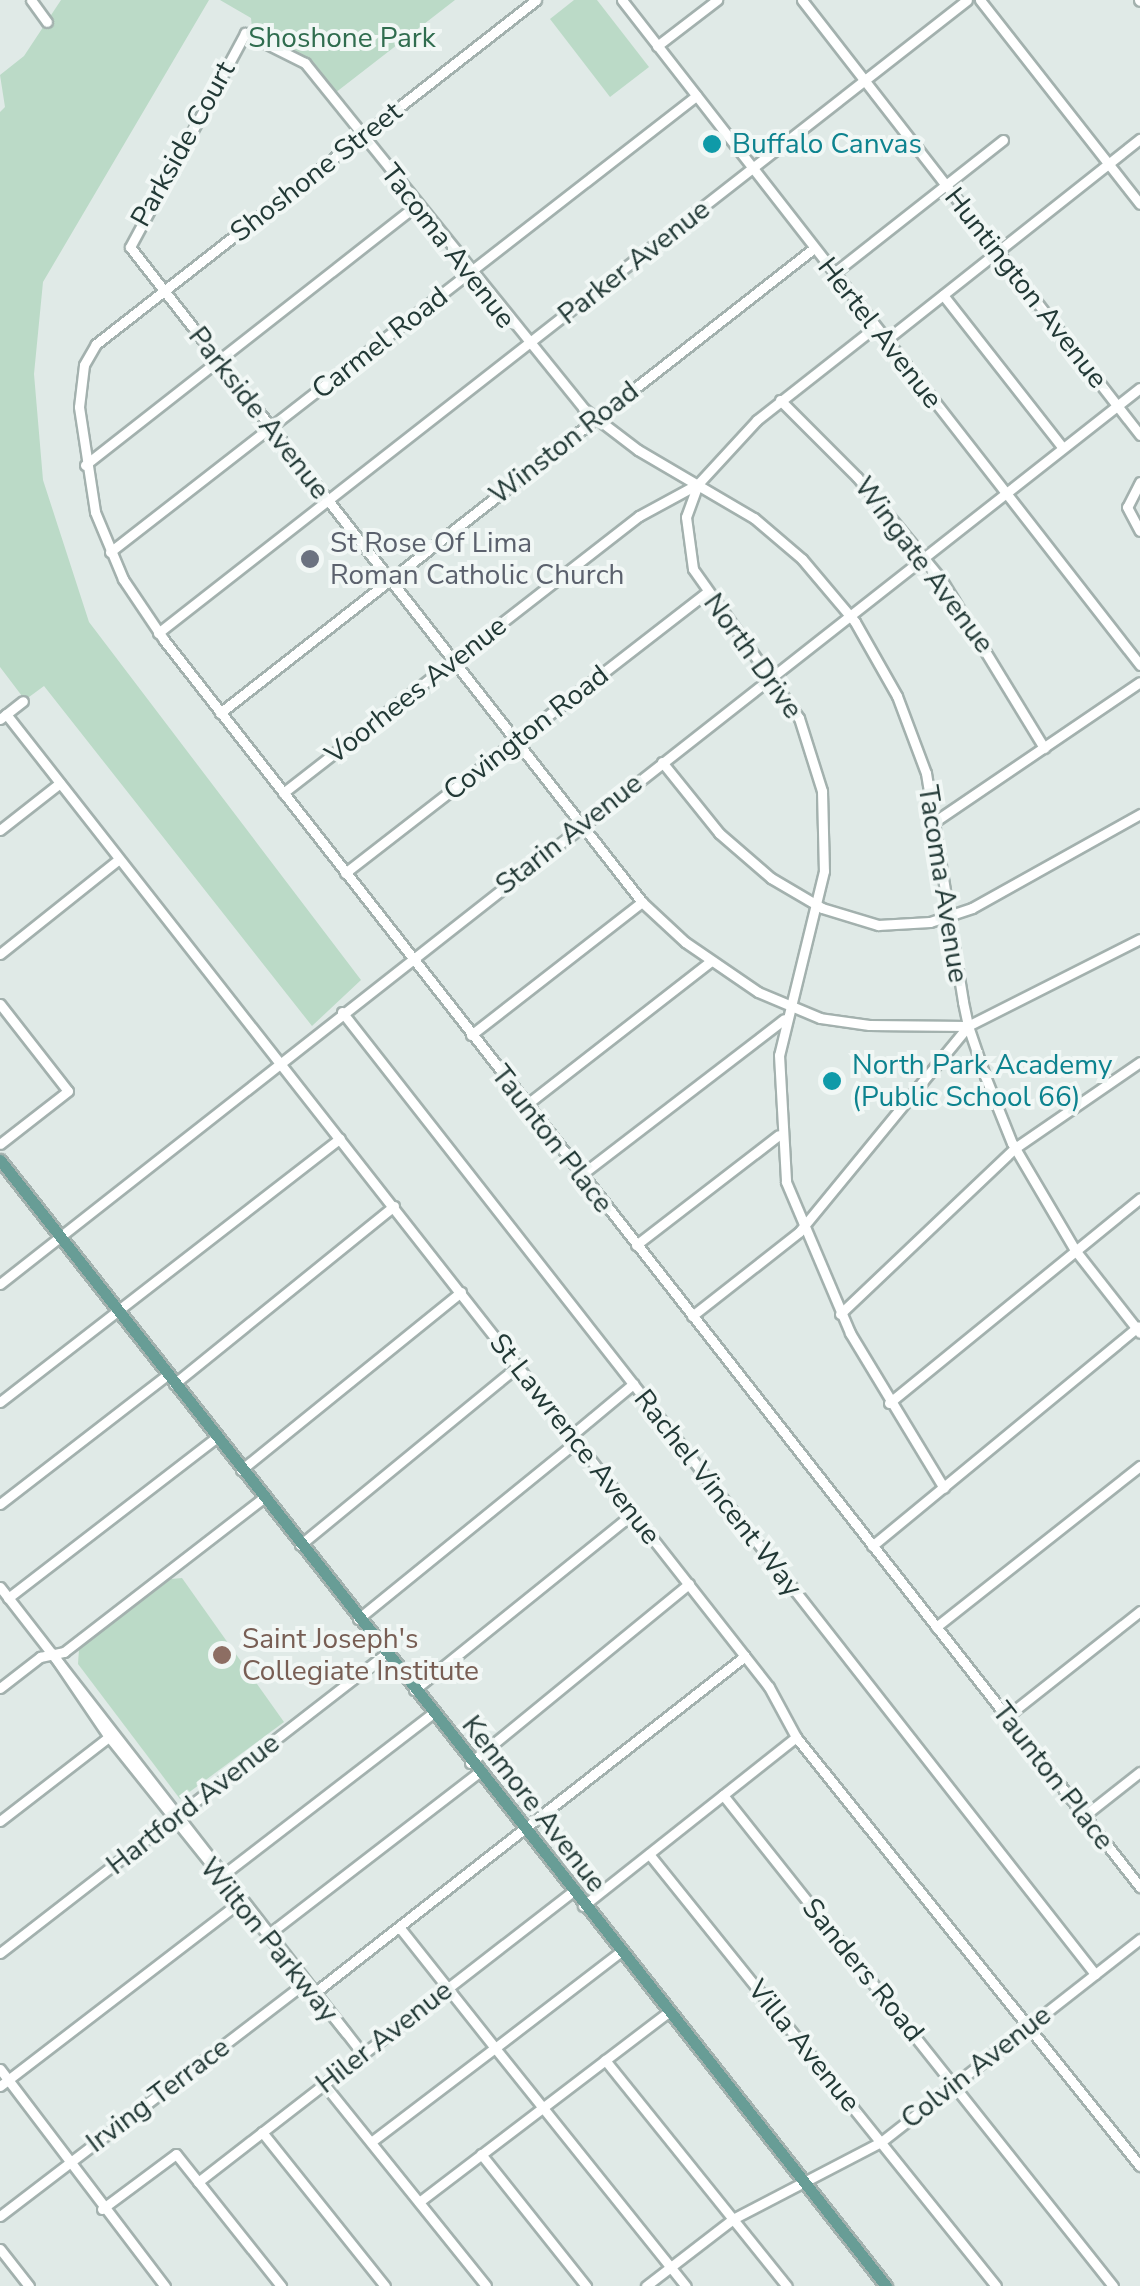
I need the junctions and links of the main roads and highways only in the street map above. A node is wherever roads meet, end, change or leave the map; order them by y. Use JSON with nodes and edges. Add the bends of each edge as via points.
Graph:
{"nodes":[{"id":1,"x":0,"y":1160,"type":"edge"},
{"id":2,"x":886,"y":2286,"type":"edge"}],
"edges":[{"from":1,"to":2,"type":"main road","name":"Kenmore Avenue"}]}
